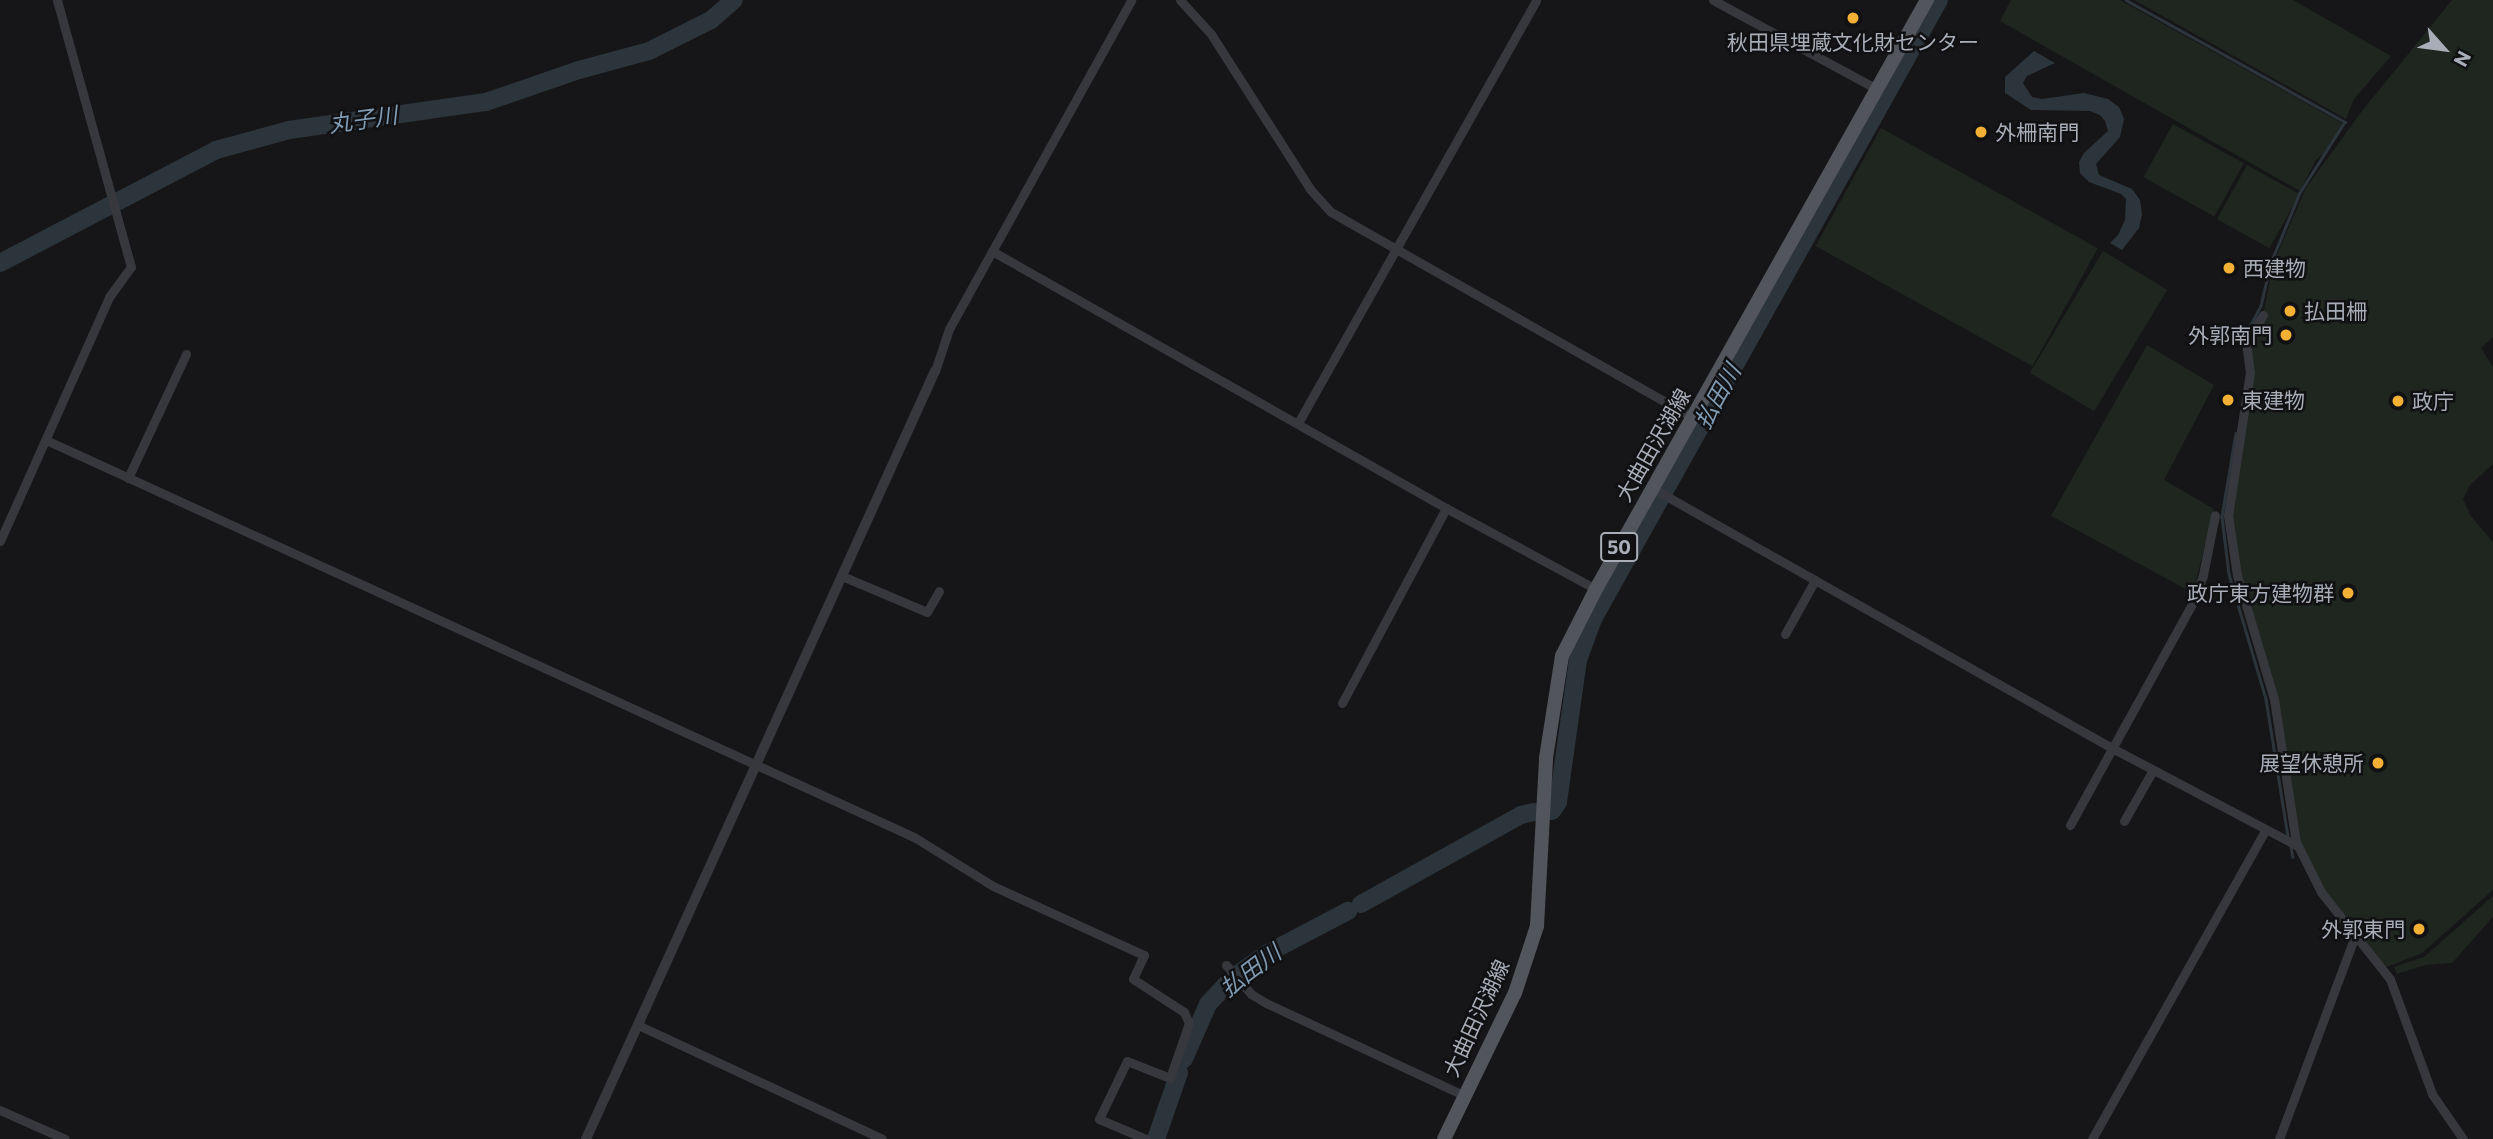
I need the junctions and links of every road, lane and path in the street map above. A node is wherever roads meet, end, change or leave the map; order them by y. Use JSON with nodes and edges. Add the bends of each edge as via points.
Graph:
{"nodes":[{"id":1,"x":57,"y":0,"type":"edge"},
{"id":2,"x":1131,"y":0,"type":"edge"},
{"id":3,"x":1180,"y":0,"type":"edge"},
{"id":4,"x":1536,"y":0,"type":"edge"},
{"id":5,"x":1713,"y":0,"type":"edge"},
{"id":6,"x":1927,"y":0,"type":"edge"},
{"id":7,"x":1877,"y":89,"type":"junction"},
{"id":8,"x":992,"y":251,"type":"junction"},
{"id":9,"x":1397,"y":251,"type":"junction"},
{"id":10,"x":2263,"y":315,"type":"dead end"},
{"id":11,"x":186,"y":354,"type":"dead end"},
{"id":12,"x":935,"y":370,"type":"joint"},
{"id":13,"x":1693,"y":418,"type":"junction"},
{"id":14,"x":1298,"y":423,"type":"junction"},
{"id":15,"x":46,"y":440,"type":"junction"},
{"id":16,"x":128,"y":478,"type":"junction"},
{"id":17,"x":1652,"y":488,"type":"junction"},
{"id":18,"x":1446,"y":508,"type":"junction"},
{"id":19,"x":2216,"y":515,"type":"dead end"},
{"id":20,"x":0,"y":541,"type":"edge"},
{"id":21,"x":842,"y":576,"type":"junction"},
{"id":22,"x":1815,"y":580,"type":"junction"},
{"id":23,"x":1596,"y":589,"type":"junction"},
{"id":24,"x":939,"y":591,"type":"dead end"},
{"id":25,"x":1785,"y":634,"type":"dead end"},
{"id":26,"x":1342,"y":703,"type":"dead end"},
{"id":27,"x":2112,"y":748,"type":"junction"},
{"id":28,"x":756,"y":764,"type":"junction"},
{"id":29,"x":2152,"y":770,"type":"junction"},
{"id":30,"x":2124,"y":821,"type":"dead end"},
{"id":31,"x":2070,"y":825,"type":"dead end"},
{"id":32,"x":2265,"y":831,"type":"junction"},
{"id":33,"x":2298,"y":846,"type":"junction"},
{"id":34,"x":2355,"y":936,"type":"junction"},
{"id":35,"x":1226,"y":965,"type":"dead end"},
{"id":36,"x":638,"y":1025,"type":"junction"},
{"id":37,"x":1463,"y":1095,"type":"junction"},
{"id":38,"x":0,"y":1110,"type":"edge"},
{"id":39,"x":65,"y":1139,"type":"edge"},
{"id":40,"x":586,"y":1139,"type":"edge"},
{"id":41,"x":882,"y":1139,"type":"edge"},
{"id":42,"x":1146,"y":1139,"type":"edge"},
{"id":43,"x":1444,"y":1139,"type":"edge"},
{"id":44,"x":2092,"y":1139,"type":"edge"},
{"id":45,"x":2279,"y":1139,"type":"edge"},
{"id":46,"x":2463,"y":1139,"type":"edge"}],
"edges":[{"from":1,"to":15,"type":"street","via":[[131,267],[109,297]]},
{"from":2,"to":8,"type":"street"},
{"from":3,"to":9,"type":"street","via":[[1236,70],[1319,201]]},
{"from":4,"to":9,"type":"street"},
{"from":5,"to":7,"type":"street"},
{"from":6,"to":7,"type":"main road","name":"大曲田沢湖線","number":"50"},
{"from":7,"to":13,"type":"main road","name":"大曲田沢湖線","number":"50"},
{"from":8,"to":12,"type":"street","via":[[948,329]]},
{"from":8,"to":14,"type":"street"},
{"from":9,"to":13,"type":"street"},
{"from":9,"to":14,"type":"street"},
{"from":10,"to":33,"type":"street","via":[[2246,341],[2250,372],[2228,515],[2237,575],[2274,699]]},
{"from":11,"to":16,"type":"street"},
{"from":12,"to":21,"type":"street"},
{"from":13,"to":17,"type":"main road","name":"大曲田沢湖線","number":"50"},
{"from":14,"to":18,"type":"street"},
{"from":15,"to":16,"type":"street"},
{"from":15,"to":20,"type":"street"},
{"from":16,"to":28,"type":"street"},
{"from":17,"to":22,"type":"street"},
{"from":17,"to":23,"type":"main road","name":"大曲田沢湖線","number":"50"},
{"from":18,"to":23,"type":"street"},
{"from":18,"to":26,"type":"street"},
{"from":19,"to":27,"type":"street","via":[[2192,604]]},
{"from":21,"to":24,"type":"street","via":[[928,612]]},
{"from":21,"to":28,"type":"street"},
{"from":22,"to":25,"type":"street"},
{"from":22,"to":27,"type":"street"},
{"from":23,"to":37,"type":"main road","name":"大曲田沢湖線","number":"50","via":[[1562,656],[1546,758],[1537,926],[1515,993]]},
{"from":27,"to":29,"type":"street"},
{"from":27,"to":31,"type":"street"},
{"from":28,"to":36,"type":"street"},
{"from":28,"to":42,"type":"street","via":[[914,837],[993,886],[1144,955],[1133,979],[1184,1012],[1189,1023],[1170,1078],[1127,1061],[1099,1119]]},
{"from":29,"to":30,"type":"street"},
{"from":29,"to":32,"type":"street"},
{"from":32,"to":33,"type":"street"},
{"from":32,"to":44,"type":"street"},
{"from":33,"to":34,"type":"street","via":[[2321,892]]},
{"from":34,"to":45,"type":"street"},
{"from":34,"to":46,"type":"street","via":[[2390,979],[2432,1094]]},
{"from":35,"to":37,"type":"street","via":[[1266,1003]]},
{"from":36,"to":40,"type":"street"},
{"from":36,"to":41,"type":"street"},
{"from":37,"to":43,"type":"main road","name":"大曲田沢湖線","number":"50"},
{"from":38,"to":39,"type":"street"}]}
